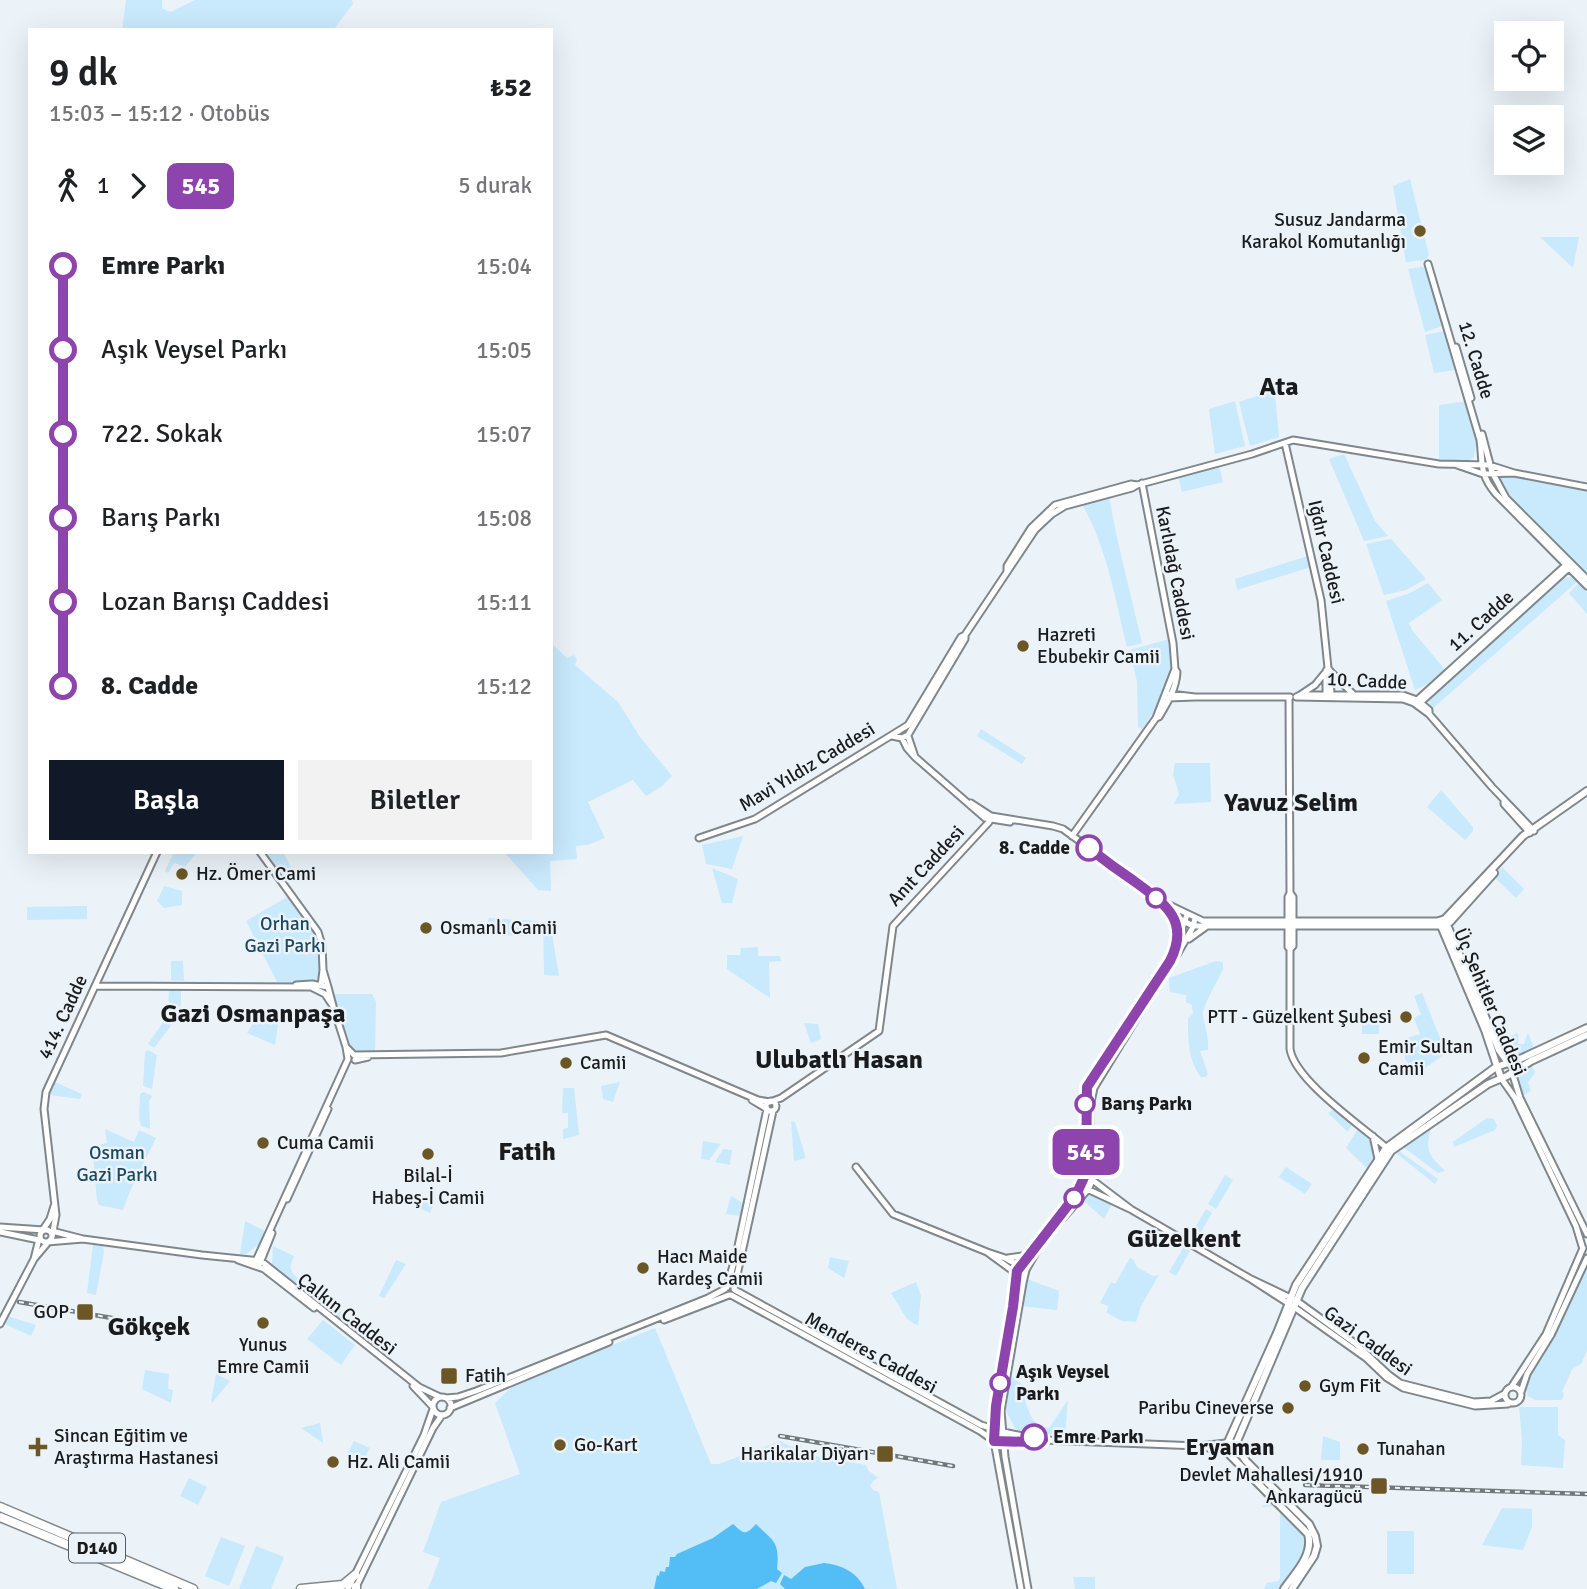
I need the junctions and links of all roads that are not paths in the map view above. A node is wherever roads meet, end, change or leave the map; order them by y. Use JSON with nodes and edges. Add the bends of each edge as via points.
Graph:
{"nodes":[{"id":1,"x":1285,"y":443,"type":"junction"},
{"id":2,"x":1481,"y":447,"type":"junction"},
{"id":3,"x":1467,"y":464,"type":"junction"},
{"id":4,"x":1457,"y":465,"type":"junction"},
{"id":5,"x":1481,"y":465,"type":"junction"},
{"id":6,"x":1491,"y":469,"type":"junction"},
{"id":7,"x":1482,"y":474,"type":"junction"},
{"id":8,"x":1140,"y":484,"type":"junction"},
{"id":9,"x":1587,"y":486,"type":"edge"},
{"id":10,"x":1556,"y":557,"type":"junction"},
{"id":11,"x":1569,"y":565,"type":"junction"},
{"id":12,"x":1559,"y":574,"type":"junction"},
{"id":13,"x":1578,"y":578,"type":"junction"},
{"id":14,"x":1587,"y":579,"type":"edge"},
{"id":15,"x":1587,"y":586,"type":"edge"},
{"id":16,"x":1175,"y":669,"type":"junction"},
{"id":17,"x":1328,"y":670,"type":"junction"},
{"id":18,"x":1177,"y":680,"type":"junction"},
{"id":19,"x":1186,"y":695,"type":"junction"},
{"id":20,"x":1354,"y":695,"type":"junction"},
{"id":21,"x":1168,"y":696,"type":"junction"},
{"id":22,"x":1295,"y":696,"type":"junction"},
{"id":23,"x":1195,"y":697,"type":"junction"},
{"id":24,"x":1329,"y":697,"type":"junction"},
{"id":25,"x":1417,"y":702,"type":"junction"},
{"id":26,"x":904,"y":733,"type":"junction"},
{"id":27,"x":1587,"y":792,"type":"edge"},
{"id":28,"x":990,"y":818,"type":"junction"},
{"id":29,"x":1531,"y":832,"type":"junction"},
{"id":30,"x":1072,"y":836,"type":"junction"},
{"id":31,"x":699,"y":838,"type":"dead end"},
{"id":32,"x":156,"y":854,"type":"edge"},
{"id":33,"x":261,"y":854,"type":"edge"},
{"id":34,"x":1163,"y":902,"type":"junction"},
{"id":35,"x":1169,"y":910,"type":"junction"},
{"id":36,"x":1187,"y":915,"type":"junction"},
{"id":37,"x":1184,"y":922,"type":"junction"},
{"id":38,"x":1194,"y":922,"type":"junction"},
{"id":39,"x":1443,"y":922,"type":"junction"},
{"id":40,"x":1290,"y":924,"type":"junction"},
{"id":41,"x":1210,"y":926,"type":"junction"},
{"id":42,"x":1181,"y":942,"type":"junction"},
{"id":43,"x":95,"y":986,"type":"junction"},
{"id":44,"x":326,"y":990,"type":"junction"},
{"id":45,"x":1587,"y":1028,"type":"edge"},
{"id":46,"x":1587,"y":1035,"type":"edge"},
{"id":47,"x":606,"y":1037,"type":"junction"},
{"id":48,"x":352,"y":1059,"type":"junction"},
{"id":49,"x":1508,"y":1063,"type":"junction"},
{"id":50,"x":1496,"y":1067,"type":"junction"},
{"id":51,"x":1512,"y":1072,"type":"junction"},
{"id":52,"x":1501,"y":1078,"type":"junction"},
{"id":53,"x":1090,"y":1090,"type":"junction"},
{"id":54,"x":781,"y":1098,"type":"junction"},
{"id":55,"x":770,"y":1102,"type":"junction"},
{"id":56,"x":772,"y":1109,"type":"junction"},
{"id":57,"x":1371,"y":1134,"type":"junction"},
{"id":58,"x":1391,"y":1147,"type":"junction"},
{"id":59,"x":1378,"y":1159,"type":"junction"},
{"id":60,"x":856,"y":1167,"type":"dead end"},
{"id":61,"x":1093,"y":1180,"type":"junction"},
{"id":62,"x":1084,"y":1182,"type":"junction"},
{"id":63,"x":1089,"y":1188,"type":"junction"},
{"id":64,"x":54,"y":1206,"type":"junction"},
{"id":65,"x":1132,"y":1210,"type":"junction"},
{"id":66,"x":0,"y":1229,"type":"edge"},
{"id":67,"x":1587,"y":1234,"type":"edge"},
{"id":68,"x":46,"y":1235,"type":"junction"},
{"id":69,"x":83,"y":1239,"type":"junction"},
{"id":70,"x":1587,"y":1240,"type":"edge"},
{"id":71,"x":264,"y":1245,"type":"junction"},
{"id":72,"x":1585,"y":1251,"type":"edge"},
{"id":73,"x":987,"y":1252,"type":"junction"},
{"id":74,"x":1029,"y":1255,"type":"junction"},
{"id":75,"x":244,"y":1258,"type":"junction"},
{"id":76,"x":1006,"y":1258,"type":"junction"},
{"id":77,"x":34,"y":1259,"type":"junction"},
{"id":78,"x":235,"y":1259,"type":"junction"},
{"id":79,"x":258,"y":1263,"type":"junction"},
{"id":80,"x":270,"y":1267,"type":"junction"},
{"id":81,"x":1024,"y":1271,"type":"junction"},
{"id":82,"x":1017,"y":1274,"type":"junction"},
{"id":83,"x":730,"y":1291,"type":"junction"},
{"id":84,"x":1293,"y":1303,"type":"junction"},
{"id":85,"x":0,"y":1324,"type":"edge"},
{"id":86,"x":360,"y":1342,"type":"junction"},
{"id":87,"x":883,"y":1374,"type":"junction"},
{"id":88,"x":1400,"y":1384,"type":"junction"},
{"id":89,"x":1513,"y":1386,"type":"junction"},
{"id":90,"x":1521,"y":1392,"type":"junction"},
{"id":91,"x":1504,"y":1394,"type":"junction"},
{"id":92,"x":443,"y":1398,"type":"junction"},
{"id":93,"x":1508,"y":1404,"type":"junction"},
{"id":94,"x":433,"y":1408,"type":"junction"},
{"id":95,"x":450,"y":1408,"type":"junction"},
{"id":96,"x":998,"y":1409,"type":"junction"},
{"id":97,"x":442,"y":1415,"type":"junction"},
{"id":98,"x":981,"y":1425,"type":"junction"},
{"id":99,"x":993,"y":1430,"type":"junction"},
{"id":100,"x":1003,"y":1432,"type":"junction"},
{"id":101,"x":1017,"y":1435,"type":"junction"},
{"id":102,"x":1043,"y":1440,"type":"junction"},
{"id":103,"x":994,"y":1441,"type":"junction"},
{"id":104,"x":1004,"y":1441,"type":"junction"},
{"id":105,"x":1022,"y":1441,"type":"junction"},
{"id":106,"x":1231,"y":1445,"type":"junction"},
{"id":107,"x":1199,"y":1446,"type":"junction"},
{"id":108,"x":1229,"y":1452,"type":"junction"},
{"id":109,"x":1005,"y":1454,"type":"junction"},
{"id":110,"x":1271,"y":1492,"type":"junction"},
{"id":111,"x":0,"y":1507,"type":"edge"},
{"id":112,"x":0,"y":1517,"type":"edge"},
{"id":113,"x":355,"y":1575,"type":"junction"},
{"id":114,"x":354,"y":1588,"type":"edge"},
{"id":115,"x":174,"y":1589,"type":"edge"},
{"id":116,"x":193,"y":1589,"type":"edge"},
{"id":117,"x":301,"y":1589,"type":"edge"},
{"id":118,"x":1021,"y":1589,"type":"edge"},
{"id":119,"x":1028,"y":1589,"type":"edge"},
{"id":120,"x":1284,"y":1589,"type":"edge"},
{"id":121,"x":1292,"y":1589,"type":"edge"}],
"edges":[{"from":1,"to":4,"type":"main road","via":[[1304,441]]},
{"from":1,"to":8,"type":"main road"},
{"from":1,"to":17,"type":"main road","name":"Iğdır Caddesi","via":[[1321,600]]},
{"from":2,"to":3,"type":"main road"},
{"from":2,"to":5,"type":"main road","name":"12. Cadde"},
{"from":2,"to":6,"type":"main road","name":"12. Cadde","via":[[1430,263]]},
{"from":3,"to":4,"type":"main road"},
{"from":3,"to":5,"type":"main road"},
{"from":4,"to":7,"type":"main road"},
{"from":5,"to":6,"type":"main road"},
{"from":5,"to":7,"type":"main road","name":"12. Cadde"},
{"from":6,"to":7,"type":"main road"},
{"from":6,"to":9,"type":"main road"},
{"from":6,"to":11,"type":"main road","name":"12. Cadde","via":[[1506,498]]},
{"from":7,"to":10,"type":"main road","name":"12. Cadde"},
{"from":8,"to":16,"type":"main road","name":"Karlıdağ Caddesi"},
{"from":8,"to":26,"type":"main road","via":[[1050,512]]},
{"from":10,"to":11,"type":"main road","name":"12. Cadde"},
{"from":10,"to":12,"type":"main road"},
{"from":11,"to":12,"type":"main road","name":"11. Cadde"},
{"from":11,"to":13,"type":"main road","name":"12. Cadde"},
{"from":11,"to":14,"type":"main road","name":"12. Cadde"},
{"from":12,"to":13,"type":"main road"},
{"from":12,"to":25,"type":"main road","name":"11. Cadde"},
{"from":13,"to":15,"type":"main road","name":"12. Cadde"},
{"from":16,"to":18,"type":"main road","name":"Karlıdağ Caddesi"},
{"from":16,"to":21,"type":"main road","name":"Karlıdağ Caddesi"},
{"from":17,"to":20,"type":"main road"},
{"from":17,"to":22,"type":"main road","via":[[1315,685]]},
{"from":17,"to":24,"type":"main road","name":"Iğdır Caddesi"},
{"from":18,"to":19,"type":"main road"},
{"from":18,"to":21,"type":"main road","name":"Karlıdağ Caddesi"},
{"from":19,"to":21,"type":"main road","name":"10. Cadde"},
{"from":19,"to":23,"type":"main road","name":"10. Cadde"},
{"from":20,"to":24,"type":"main road","name":"10. Cadde"},
{"from":20,"to":25,"type":"main road","name":"10. Cadde","via":[[1398,695]]},
{"from":21,"to":23,"type":"main road","name":"10. Cadde"},
{"from":21,"to":30,"type":"main road","name":"Karlıdağ Caddesi"},
{"from":22,"to":23,"type":"main road","name":"10. Cadde"},
{"from":22,"to":24,"type":"main road","name":"10. Cadde"},
{"from":22,"to":40,"type":"main road"},
{"from":24,"to":25,"type":"main road","name":"10. Cadde"},
{"from":25,"to":29,"type":"main road","name":"10. Cadde"},
{"from":26,"to":28,"type":"main road","via":[[915,757]]},
{"from":26,"to":31,"type":"main road","name":"Mavi Yıldız Caddesi","via":[[755,819]]},
{"from":27,"to":29,"type":"main road"},
{"from":28,"to":30,"type":"main road","via":[[1063,829]]},
{"from":28,"to":54,"type":"main road","name":"Anıt Caddesi","via":[[893,926],[879,1031]]},
{"from":29,"to":39,"type":"main road"},
{"from":30,"to":34,"type":"main road"},
{"from":32,"to":43,"type":"main road","name":"414. Cadde"},
{"from":33,"to":44,"type":"main road","via":[[318,932]]},
{"from":34,"to":35,"type":"main road"},
{"from":34,"to":36,"type":"main road"},
{"from":35,"to":37,"type":"main road"},
{"from":35,"to":42,"type":"main road"},
{"from":36,"to":37,"type":"main road"},
{"from":36,"to":38,"type":"main road"},
{"from":37,"to":38,"type":"main road"},
{"from":37,"to":42,"type":"main road"},
{"from":38,"to":40,"type":"main road"},
{"from":38,"to":41,"type":"main road"},
{"from":38,"to":42,"type":"main road"},
{"from":39,"to":40,"type":"main road"},
{"from":39,"to":49,"type":"main road","name":"Üç Şehitler Caddesi"},
{"from":39,"to":50,"type":"main road","name":"Üç Şehitler Caddesi"},
{"from":40,"to":41,"type":"main road"},
{"from":40,"to":57,"type":"main road","via":[[1293,1059],[1309,1082]]},
{"from":41,"to":42,"type":"main road"},
{"from":42,"to":53,"type":"main road"},
{"from":43,"to":44,"type":"main road","via":[[296,985]]},
{"from":43,"to":64,"type":"main road","name":"414. Cadde","via":[[45,1096]]},
{"from":44,"to":48,"type":"main road"},
{"from":45,"to":49,"type":"main road"},
{"from":46,"to":51,"type":"main road"},
{"from":47,"to":48,"type":"main road","via":[[498,1054]]},
{"from":47,"to":55,"type":"main road"},
{"from":47,"to":56,"type":"main road"},
{"from":48,"to":71,"type":"main road"},
{"from":49,"to":50,"type":"main road"},
{"from":49,"to":51,"type":"main road","name":"Üç Şehitler Caddesi"},
{"from":50,"to":52,"type":"main road","name":"Üç Şehitler Caddesi"},
{"from":50,"to":58,"type":"main road"},
{"from":51,"to":52,"type":"main road"},
{"from":51,"to":67,"type":"main road","name":"Üç Şehitler Caddesi","via":[[1520,1098]]},
{"from":52,"to":58,"type":"main road"},
{"from":52,"to":72,"type":"main road","name":"Üç Şehitler Caddesi","via":[[1515,1098]]},
{"from":53,"to":61,"type":"main road"},
{"from":53,"to":62,"type":"main road"},
{"from":54,"to":55,"type":"main road"},
{"from":54,"to":56,"type":"main road"},
{"from":55,"to":56,"type":"main road","via":[[774,1102]]},
{"from":56,"to":83,"type":"main road"},
{"from":57,"to":58,"type":"main road"},
{"from":57,"to":59,"type":"main road"},
{"from":58,"to":59,"type":"main road"},
{"from":58,"to":84,"type":"main road"},
{"from":59,"to":84,"type":"main road","via":[[1296,1285]]},
{"from":60,"to":73,"type":"main road","via":[[893,1214]]},
{"from":61,"to":62,"type":"main road"},
{"from":61,"to":63,"type":"main road"},
{"from":61,"to":65,"type":"main road"},
{"from":62,"to":63,"type":"main road"},
{"from":62,"to":74,"type":"main road"},
{"from":63,"to":65,"type":"main road"},
{"from":63,"to":81,"type":"main road"},
{"from":64,"to":68,"type":"main road","name":"414. Cadde"},
{"from":64,"to":68,"type":"main road","name":"414. Cadde","via":[[56,1220]]},
{"from":65,"to":84,"type":"main road","name":"Gazi Caddesi"},
{"from":66,"to":68,"type":"main road"},
{"from":66,"to":68,"type":"main road"},
{"from":68,"to":69,"type":"main road","name":"Çalkın Caddesi"},
{"from":68,"to":69,"type":"main road","name":"Çalkın Caddesi"},
{"from":68,"to":77,"type":"main road"},
{"from":68,"to":77,"type":"main road"},
{"from":69,"to":78,"type":"main road","name":"Çalkın Caddesi"},
{"from":70,"to":72,"type":"main road"},
{"from":71,"to":75,"type":"main road","name":"Çalkın Caddesi"},
{"from":71,"to":79,"type":"main road"},
{"from":71,"to":80,"type":"main road"},
{"from":72,"to":89,"type":"main road","via":[[1546,1334]]},
{"from":72,"to":90,"type":"main road","via":[[1551,1335]]},
{"from":73,"to":76,"type":"main road"},
{"from":73,"to":82,"type":"main road"},
{"from":74,"to":76,"type":"main road"},
{"from":74,"to":81,"type":"main road"},
{"from":75,"to":78,"type":"main road","name":"Çalkın Caddesi"},
{"from":75,"to":79,"type":"main road","name":"Çalkın Caddesi"},
{"from":76,"to":81,"type":"main road"},
{"from":77,"to":85,"type":"main road"},
{"from":78,"to":79,"type":"main road","name":"Çalkın Caddesi"},
{"from":79,"to":80,"type":"main road","name":"Çalkın Caddesi"},
{"from":79,"to":86,"type":"main road","name":"Çalkın Caddesi"},
{"from":80,"to":86,"type":"main road","name":"Çalkın Caddesi"},
{"from":81,"to":82,"type":"main road","via":[[1020,1277]]},
{"from":81,"to":96,"type":"main road"},
{"from":82,"to":96,"type":"main road"},
{"from":83,"to":87,"type":"main road","name":"Menderes Caddesi"},
{"from":83,"to":92,"type":"main road","via":[[476,1391]]},
{"from":83,"to":95,"type":"main road"},
{"from":84,"to":88,"type":"main road","name":"Gazi Caddesi"},
{"from":84,"to":106,"type":"main road"},
{"from":86,"to":92,"type":"main road","name":"Çalkın Caddesi","via":[[419,1387]]},
{"from":86,"to":94,"type":"main road","name":"Çalkın Caddesi"},
{"from":87,"to":98,"type":"main road","name":"Menderes Caddesi"},
{"from":87,"to":103,"type":"main road","name":"Menderes Caddesi"},
{"from":88,"to":91,"type":"main road","name":"Gazi Caddesi","via":[[1474,1402],[1492,1401]]},
{"from":88,"to":93,"type":"main road","name":"Gazi Caddesi","via":[[1413,1392],[1475,1406]]},
{"from":89,"to":90,"type":"main road"},
{"from":89,"to":91,"type":"main road"},
{"from":90,"to":93,"type":"main road","via":[[1514,1404]]},
{"from":91,"to":93,"type":"main road"},
{"from":92,"to":94,"type":"main road","via":[[435,1399]]},
{"from":92,"to":95,"type":"main road"},
{"from":94,"to":97,"type":"main road"},
{"from":94,"to":113,"type":"main road"},
{"from":95,"to":97,"type":"main road"},
{"from":96,"to":98,"type":"main road"},
{"from":96,"to":99,"type":"main road"},
{"from":96,"to":100,"type":"main road"},
{"from":96,"to":101,"type":"main road"},
{"from":97,"to":114,"type":"main road"},
{"from":98,"to":99,"type":"main road","name":"Menderes Caddesi"},
{"from":99,"to":100,"type":"main road","name":"Menderes Caddesi"},
{"from":99,"to":103,"type":"main road"},
{"from":100,"to":101,"type":"main road","name":"Menderes Caddesi"},
{"from":100,"to":104,"type":"main road"},
{"from":101,"to":102,"type":"main road","name":"Menderes Caddesi"},
{"from":102,"to":105,"type":"main road"},
{"from":102,"to":107,"type":"main road"},
{"from":103,"to":104,"type":"main road"},
{"from":103,"to":118,"type":"main road"},
{"from":104,"to":105,"type":"main road"},
{"from":104,"to":109,"type":"main road"},
{"from":105,"to":109,"type":"main road"},
{"from":106,"to":107,"type":"main road"},
{"from":106,"to":108,"type":"main road","via":[[1234,1451]]},
{"from":106,"to":110,"type":"main road"},
{"from":107,"to":108,"type":"main road"},
{"from":108,"to":110,"type":"main road"},
{"from":109,"to":119,"type":"main road"},
{"from":110,"to":120,"type":"main road","via":[[1309,1539],[1308,1552]]},
{"from":110,"to":121,"type":"main road","via":[[1309,1524],[1316,1540],[1314,1556]]},
{"from":111,"to":116,"type":"highway","number":"D140"},
{"from":112,"to":115,"type":"highway","number":"D140"},
{"from":113,"to":114,"type":"main road"},
{"from":113,"to":117,"type":"highway","via":[[343,1585]]}]}
